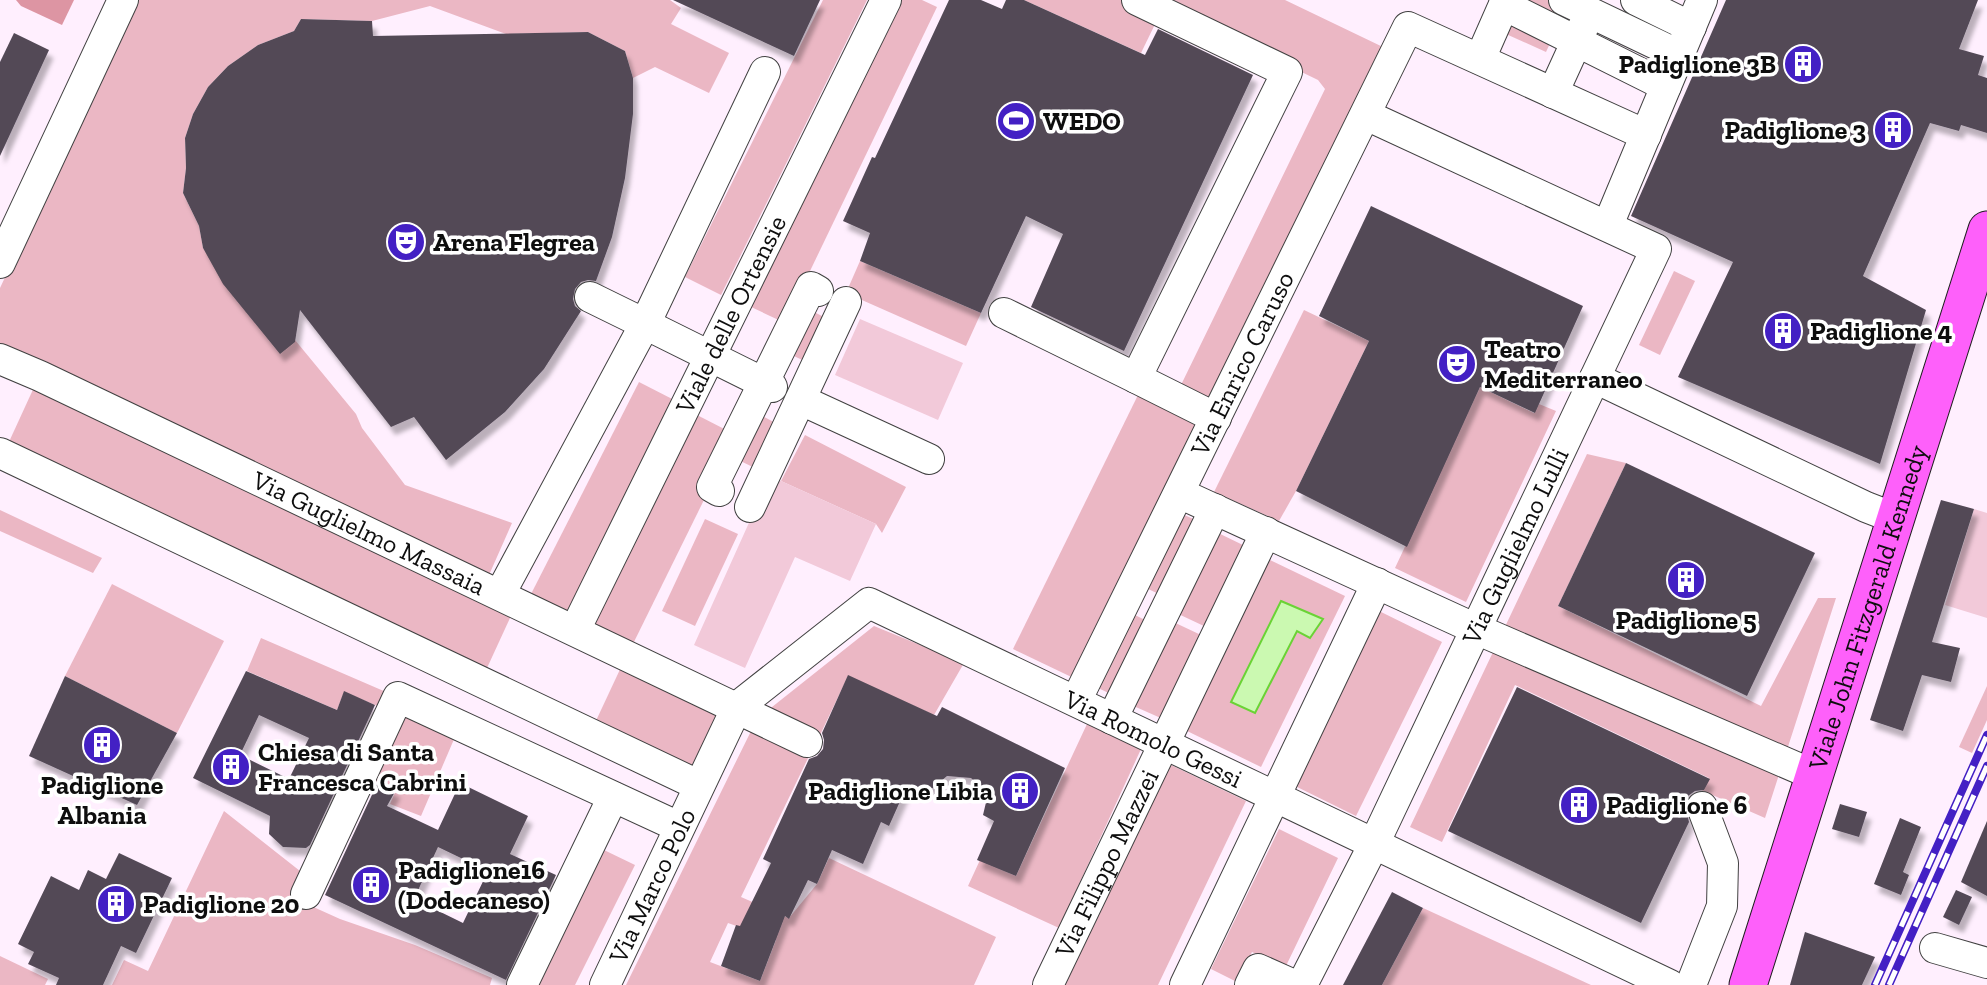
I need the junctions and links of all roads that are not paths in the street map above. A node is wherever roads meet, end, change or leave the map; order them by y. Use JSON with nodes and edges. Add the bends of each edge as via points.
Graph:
{"nodes":[{"id":1,"x":123,"y":0,"type":"edge"},
{"id":2,"x":886,"y":0,"type":"edge"},
{"id":3,"x":1137,"y":0,"type":"edge"},
{"id":4,"x":1636,"y":0,"type":"edge"},
{"id":5,"x":1505,"y":3,"type":"edge"},
{"id":6,"x":1583,"y":4,"type":"edge"},
{"id":7,"x":1697,"y":13,"type":"edge"},
{"id":8,"x":1577,"y":41,"type":"junction"},
{"id":9,"x":1679,"y":55,"type":"junction"},
{"id":10,"x":1480,"y":59,"type":"junction"},
{"id":11,"x":765,"y":72,"type":"dead end"},
{"id":12,"x":1666,"y":86,"type":"junction"},
{"id":13,"x":1553,"y":93,"type":"junction"},
{"id":14,"x":1366,"y":115,"type":"junction"},
{"id":15,"x":1646,"y":135,"type":"junction"},
{"id":16,"x":1608,"y":225,"type":"junction"},
{"id":17,"x":1987,"y":230,"type":"edge"},
{"id":18,"x":0,"y":263,"type":"edge"},
{"id":19,"x":590,"y":298,"type":"dead end"},
{"id":20,"x":1004,"y":313,"type":"dead end"},
{"id":21,"x":645,"y":324,"type":"junction"},
{"id":22,"x":710,"y":357,"type":"junction"},
{"id":23,"x":0,"y":359,"type":"edge"},
{"id":24,"x":1136,"y":378,"type":"junction"},
{"id":25,"x":1595,"y":378,"type":"junction"},
{"id":26,"x":783,"y":392,"type":"junction"},
{"id":27,"x":1216,"y":418,"type":"junction"},
{"id":28,"x":0,"y":453,"type":"edge"},
{"id":29,"x":929,"y":459,"type":"dead end"},
{"id":30,"x":1179,"y":493,"type":"junction"},
{"id":31,"x":1214,"y":509,"type":"junction"},
{"id":32,"x":1897,"y":519,"type":"junction"},
{"id":33,"x":1266,"y":532,"type":"junction"},
{"id":34,"x":1377,"y":583,"type":"junction"},
{"id":35,"x":500,"y":594,"type":"junction"},
{"id":36,"x":1476,"y":629,"type":"junction"},
{"id":37,"x":575,"y":631,"type":"junction"},
{"id":38,"x":1076,"y":701,"type":"junction"},
{"id":39,"x":737,"y":707,"type":"junction"},
{"id":40,"x":1112,"y":719,"type":"junction"},
{"id":41,"x":807,"y":741,"type":"dead end"},
{"id":42,"x":1163,"y":743,"type":"junction"},
{"id":43,"x":1814,"y":775,"type":"junction"},
{"id":44,"x":698,"y":785,"type":"junction"},
{"id":45,"x":1275,"y":796,"type":"junction"},
{"id":46,"x":613,"y":797,"type":"junction"},
{"id":47,"x":1702,"y":807,"type":"dead end"},
{"id":48,"x":679,"y":827,"type":"junction"},
{"id":49,"x":1374,"y":844,"type":"junction"},
{"id":50,"x":306,"y":894,"type":"dead end"},
{"id":51,"x":1935,"y":948,"type":"dead end"},
{"id":52,"x":1987,"y":963,"type":"edge"},
{"id":53,"x":1187,"y":984,"type":"edge"},
{"id":54,"x":522,"y":985,"type":"edge"},
{"id":55,"x":605,"y":985,"type":"edge"},
{"id":56,"x":1048,"y":985,"type":"edge"},
{"id":57,"x":1250,"y":985,"type":"edge"},
{"id":58,"x":1294,"y":985,"type":"edge"},
{"id":59,"x":1303,"y":985,"type":"edge"},
{"id":60,"x":1670,"y":985,"type":"edge"},
{"id":61,"x":1691,"y":985,"type":"edge"},
{"id":62,"x":1748,"y":985,"type":"edge"}],
"edges":[{"from":1,"to":18,"type":"street"},
{"from":2,"to":22,"type":"street","name":"Viale delle Ortensie"},
{"from":3,"to":24,"type":"street","via":[[1287,72]]},
{"from":4,"to":7,"type":"street"},
{"from":5,"to":8,"type":"street"},
{"from":5,"to":10,"type":"street"},
{"from":6,"to":8,"type":"street"},
{"from":6,"to":9,"type":"street"},
{"from":7,"to":9,"type":"street"},
{"from":8,"to":12,"type":"street"},
{"from":8,"to":13,"type":"street"},
{"from":9,"to":12,"type":"street"},
{"from":10,"to":13,"type":"street"},
{"from":10,"to":14,"type":"street","name":"Via Enrico Caruso","via":[[1408,27]]},
{"from":11,"to":21,"type":"street"},
{"from":12,"to":15,"type":"street"},
{"from":13,"to":15,"type":"street"},
{"from":14,"to":16,"type":"street"},
{"from":14,"to":27,"type":"street","name":"Via Enrico Caruso"},
{"from":15,"to":16,"type":"street"},
{"from":16,"to":25,"type":"street","name":"Via Guglielmo Lulli","via":[[1656,249]]},
{"from":17,"to":32,"type":"main road","name":"Viale John Fitzgerald Kennedy"},
{"from":19,"to":21,"type":"street"},
{"from":20,"to":24,"type":"street"},
{"from":21,"to":22,"type":"street"},
{"from":21,"to":35,"type":"street"},
{"from":22,"to":26,"type":"street"},
{"from":22,"to":37,"type":"street","name":"Viale delle Ortensie"},
{"from":23,"to":35,"type":"street","name":"Via Guglielmo Massaia"},
{"from":24,"to":27,"type":"street"},
{"from":25,"to":32,"type":"street"},
{"from":25,"to":36,"type":"street","name":"Via Guglielmo Lulli"},
{"from":26,"to":26,"type":"street","via":[[811,287],[832,296]]},
{"from":26,"to":26,"type":"street","via":[[712,487],[735,500]]},
{"from":26,"to":29,"type":"street"},
{"from":27,"to":30,"type":"street","name":"Via Enrico Caruso"},
{"from":28,"to":44,"type":"street"},
{"from":30,"to":31,"type":"street"},
{"from":30,"to":38,"type":"street","name":"Via Enrico Caruso"},
{"from":31,"to":33,"type":"street"},
{"from":31,"to":40,"type":"street"},
{"from":32,"to":43,"type":"main road","name":"Viale John Fitzgerald Kennedy"},
{"from":33,"to":34,"type":"street"},
{"from":33,"to":42,"type":"street","name":"Via Filippo Mazzei"},
{"from":34,"to":36,"type":"street"},
{"from":34,"to":45,"type":"street"},
{"from":35,"to":37,"type":"street","name":"Via Guglielmo Massaia"},
{"from":36,"to":43,"type":"street"},
{"from":36,"to":49,"type":"street","name":"Via Guglielmo Lulli"},
{"from":37,"to":39,"type":"street","name":"Via Guglielmo Massaia"},
{"from":38,"to":39,"type":"street","name":"Via Romolo Gessi","via":[[969,641],[869,603]]},
{"from":38,"to":40,"type":"street","name":"Via Romolo Gessi"},
{"from":39,"to":41,"type":"street","name":"Via Guglielmo Massaia"},
{"from":39,"to":44,"type":"street","name":"Via Romolo Gessi"},
{"from":40,"to":42,"type":"street","name":"Via Romolo Gessi"},
{"from":42,"to":45,"type":"street","name":"Via Romolo Gessi"},
{"from":42,"to":56,"type":"street","name":"Via Filippo Mazzei"},
{"from":43,"to":62,"type":"main road","name":"Viale John Fitzgerald Kennedy"},
{"from":44,"to":48,"type":"street","name":"Via Marco Polo"},
{"from":45,"to":49,"type":"street","name":"Via Romolo Gessi"},
{"from":45,"to":53,"type":"street"},
{"from":46,"to":48,"type":"street"},
{"from":46,"to":50,"type":"street","via":[[398,697]]},
{"from":46,"to":54,"type":"street"},
{"from":47,"to":61,"type":"street","via":[[1723,863],[1722,906]]},
{"from":48,"to":55,"type":"street","name":"Via Marco Polo"},
{"from":49,"to":59,"type":"street","name":"Via Guglielmo Lulli"},
{"from":49,"to":60,"type":"street","name":"Via Romolo Gessi"},
{"from":51,"to":52,"type":"street"},
{"from":57,"to":58,"type":"street","via":[[1258,969]]}]}
